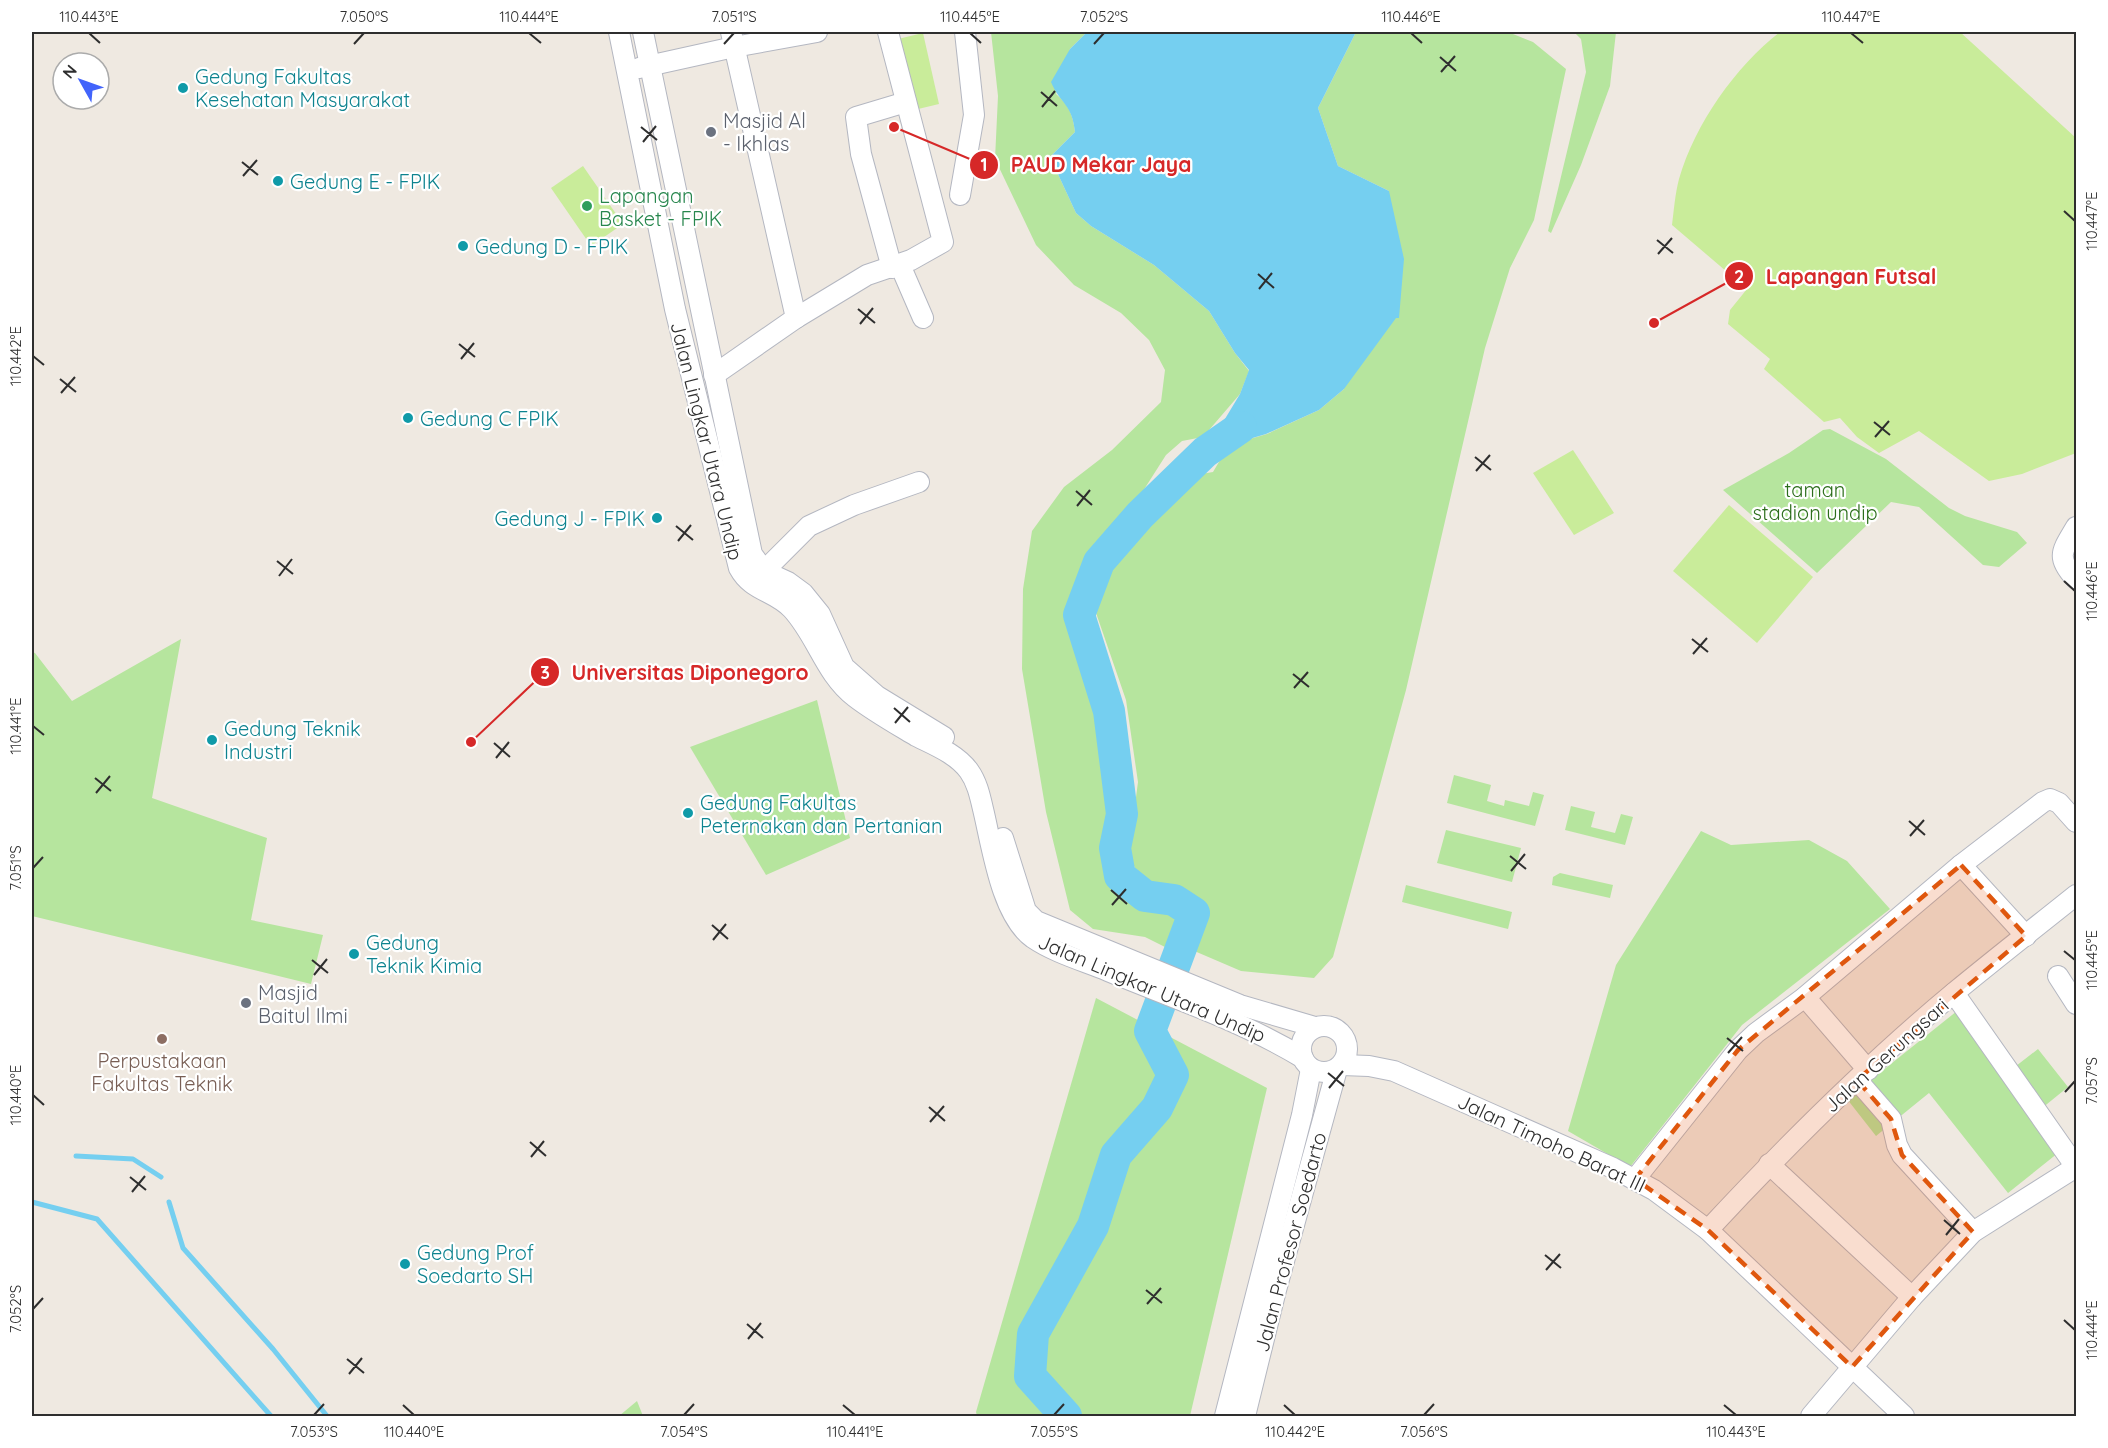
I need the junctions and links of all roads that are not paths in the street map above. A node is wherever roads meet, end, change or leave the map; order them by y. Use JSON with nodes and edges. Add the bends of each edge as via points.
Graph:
{"nodes":[{"id":1,"x":619,"y":32,"type":"edge"},
{"id":2,"x":643,"y":32,"type":"edge"},
{"id":3,"x":817,"y":32,"type":"edge"},
{"id":4,"x":888,"y":32,"type":"edge"},
{"id":5,"x":965,"y":32,"type":"edge"},
{"id":6,"x":732,"y":39,"type":"edge"},
{"id":7,"x":651,"y":66,"type":"junction"},
{"id":8,"x":627,"y":71,"type":"junction"},
{"id":9,"x":906,"y":102,"type":"junction"},
{"id":10,"x":960,"y":195,"type":"dead end"},
{"id":11,"x":896,"y":267,"type":"junction"},
{"id":12,"x":796,"y":318,"type":"junction"},
{"id":13,"x":923,"y":318,"type":"dead end"},
{"id":14,"x":714,"y":375,"type":"junction"},
{"id":15,"x":919,"y":482,"type":"dead end"},
{"id":16,"x":2076,"y":527,"type":"edge"},
{"id":17,"x":757,"y":578,"type":"junction"},
{"id":18,"x":2076,"y":579,"type":"edge"},
{"id":19,"x":2076,"y":822,"type":"edge"},
{"id":20,"x":1961,"y":866,"type":"junction"},
{"id":21,"x":2076,"y":895,"type":"edge"},
{"id":22,"x":2025,"y":936,"type":"junction"},
{"id":23,"x":1075,"y":947,"type":"junction"},
{"id":24,"x":2058,"y":976,"type":"dead end"},
{"id":25,"x":1954,"y":993,"type":"junction"},
{"id":26,"x":1805,"y":997,"type":"junction"},
{"id":27,"x":2076,"y":1004,"type":"edge"},
{"id":28,"x":1315,"y":1027,"type":"junction"},
{"id":29,"x":1342,"y":1060,"type":"junction"},
{"id":30,"x":1307,"y":1064,"type":"junction"},
{"id":31,"x":1863,"y":1075,"type":"junction"},
{"id":32,"x":1769,"y":1164,"type":"junction"},
{"id":33,"x":2076,"y":1167,"type":"edge"},
{"id":34,"x":1635,"y":1179,"type":"junction"},
{"id":35,"x":1708,"y":1230,"type":"junction"},
{"id":36,"x":1973,"y":1232,"type":"junction"},
{"id":37,"x":1912,"y":1297,"type":"junction"},
{"id":38,"x":1852,"y":1367,"type":"junction"},
{"id":39,"x":1225,"y":1416,"type":"edge"},
{"id":40,"x":1245,"y":1416,"type":"edge"},
{"id":41,"x":1811,"y":1416,"type":"edge"},
{"id":42,"x":1904,"y":1416,"type":"edge"}],
"edges":[{"from":1,"to":8,"type":"street","name":"Jalan Lingkar Utara Undip"},
{"from":2,"to":7,"type":"street","name":"Jalan Lingkar Utara Undip"},
{"from":3,"to":6,"type":"street"},
{"from":4,"to":9,"type":"street"},
{"from":5,"to":10,"type":"street","via":[[974,116]]},
{"from":6,"to":7,"type":"street"},
{"from":6,"to":12,"type":"street"},
{"from":7,"to":8,"type":"street"},
{"from":7,"to":14,"type":"street","name":"Jalan Lingkar Utara Undip"},
{"from":8,"to":17,"type":"street","name":"Jalan Lingkar Utara Undip","via":[[675,309],[739,568]]},
{"from":9,"to":11,"type":"street","via":[[943,242]]},
{"from":9,"to":11,"type":"street","via":[[856,117],[861,154]]},
{"from":11,"to":12,"type":"street","via":[[867,275]]},
{"from":11,"to":13,"type":"street"},
{"from":12,"to":14,"type":"street"},
{"from":14,"to":17,"type":"street","name":"Jalan Lingkar Utara Undip"},
{"from":15,"to":17,"type":"street","via":[[809,526]]},
{"from":16,"to":18,"type":"street","via":[[2062,550],[2062,559]]},
{"from":17,"to":23,"type":"street","name":"Jalan Lingkar Utara Undip","via":[[791,608],[838,670],[977,760],[1026,911],[1046,935]]},
{"from":19,"to":20,"type":"street","via":[[2060,803],[2050,799]]},
{"from":20,"to":22,"type":"street"},
{"from":20,"to":26,"type":"street"},
{"from":21,"to":22,"type":"street","name":"Jalan Gerungsari"},
{"from":22,"to":25,"type":"street","name":"Jalan Gerungsari"},
{"from":23,"to":28,"type":"street","name":"Jalan Lingkar Utara Undip"},
{"from":23,"to":30,"type":"street","name":"Jalan Lingkar Utara Undip","via":[[1269,1038]]},
{"from":24,"to":27,"type":"street"},
{"from":25,"to":31,"type":"street","name":"Jalan Gerungsari"},
{"from":25,"to":33,"type":"street"},
{"from":26,"to":31,"type":"street"},
{"from":26,"to":34,"type":"street","via":[[1738,1050]]},
{"from":28,"to":29,"type":"street","via":[[1337,1029],[1344,1037]]},
{"from":28,"to":30,"type":"street","via":[[1302,1040]]},
{"from":29,"to":30,"type":"street","via":[[1328,1072]]},
{"from":29,"to":34,"type":"street","name":"Jalan Timoho Barat III","via":[[1394,1071]]},
{"from":29,"to":40,"type":"street","name":"Jalan Profesor Soedarto","via":[[1276,1290]]},
{"from":30,"to":39,"type":"street","name":"Jalan Profesor Soedarto","via":[[1302,1115]]},
{"from":31,"to":32,"type":"street","name":"Jalan Gerungsari"},
{"from":31,"to":36,"type":"street","via":[[1891,1119],[1902,1155]]},
{"from":32,"to":35,"type":"street","name":"Jalan Gerungsari"},
{"from":32,"to":37,"type":"street"},
{"from":33,"to":36,"type":"street"},
{"from":34,"to":35,"type":"street","name":"Jalan Timoho Barat III"},
{"from":35,"to":38,"type":"street","name":"Jalan Timoho Barat III"},
{"from":36,"to":37,"type":"street"},
{"from":37,"to":38,"type":"street"},
{"from":38,"to":41,"type":"street"},
{"from":38,"to":42,"type":"street","name":"Jalan Timoho Barat III"}]}
